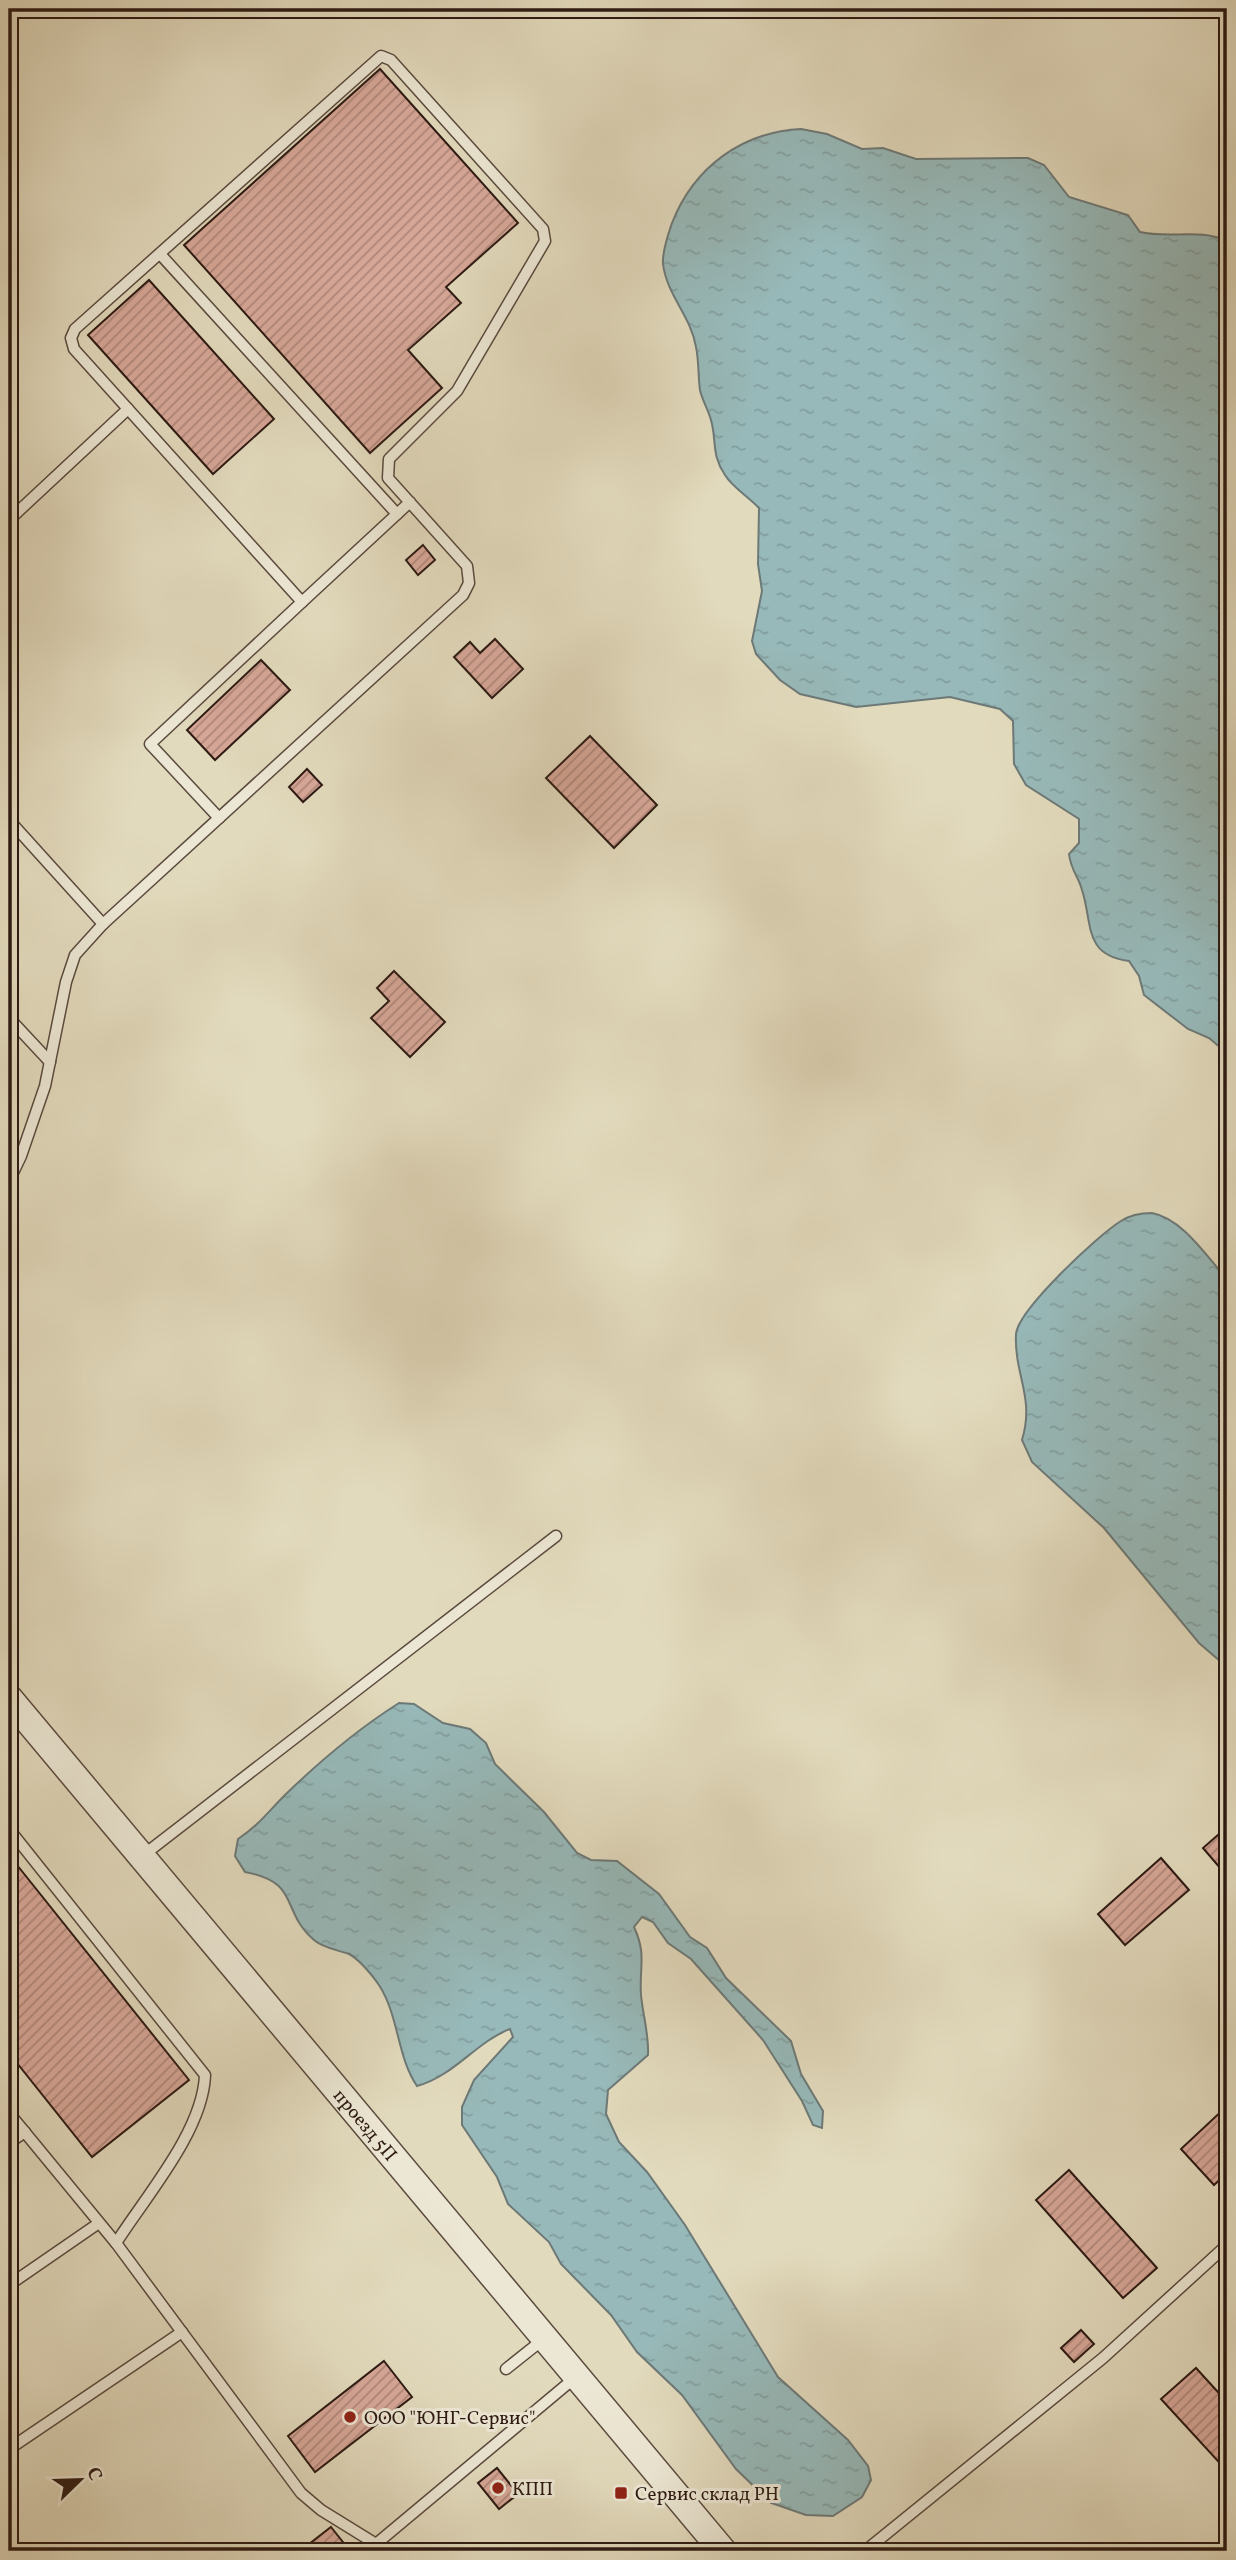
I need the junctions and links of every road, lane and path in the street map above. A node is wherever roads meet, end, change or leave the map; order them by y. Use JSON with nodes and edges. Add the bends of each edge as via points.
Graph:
{"nodes":[{"id":1,"x":160,"y":254,"type":"junction"},
{"id":2,"x":128,"y":409,"type":"junction"},
{"id":3,"x":410,"y":502,"type":"junction"},
{"id":4,"x":397,"y":514,"type":"junction"},
{"id":5,"x":9,"y":520,"type":"edge"},
{"id":6,"x":302,"y":602,"type":"junction"},
{"id":7,"x":219,"y":818,"type":"junction"},
{"id":8,"x":9,"y":820,"type":"edge"},
{"id":9,"x":103,"y":924,"type":"junction"},
{"id":10,"x":9,"y":1018,"type":"edge"},
{"id":11,"x":50,"y":1062,"type":"junction"},
{"id":12,"x":9,"y":1181,"type":"edge"},
{"id":13,"x":556,"y":1536,"type":"dead end"},
{"id":14,"x":9,"y":1698,"type":"edge"},
{"id":15,"x":9,"y":1829,"type":"edge"},
{"id":16,"x":141,"y":1857,"type":"junction"},
{"id":17,"x":9,"y":2113,"type":"edge"},
{"id":18,"x":25,"y":2132,"type":"junction"},
{"id":19,"x":9,"y":2143,"type":"edge"},
{"id":20,"x":99,"y":2222,"type":"junction"},
{"id":21,"x":116,"y":2243,"type":"junction"},
{"id":22,"x":1227,"y":2245,"type":"edge"},
{"id":23,"x":9,"y":2285,"type":"edge"},
{"id":24,"x":182,"y":2332,"type":"junction"},
{"id":25,"x":545,"y":2338,"type":"junction"},
{"id":26,"x":506,"y":2370,"type":"dead end"},
{"id":27,"x":577,"y":2376,"type":"junction"},
{"id":28,"x":9,"y":2449,"type":"edge"},
{"id":29,"x":378,"y":2547,"type":"edge"},
{"id":30,"x":723,"y":2551,"type":"edge"},
{"id":31,"x":865,"y":2551,"type":"edge"}],
"edges":[{"from":1,"to":2,"type":"lane","via":[[75,329],[71,338],[74,349]]},
{"from":1,"to":3,"type":"lane","via":[[371,63],[381,56],[391,60],[543,229],[545,242],[457,391],[389,459],[388,478]]},
{"from":1,"to":4,"type":"lane"},
{"from":2,"to":5,"type":"lane"},
{"from":2,"to":6,"type":"lane"},
{"from":3,"to":4,"type":"lane"},
{"from":3,"to":7,"type":"lane","via":[[467,566],[469,583],[463,595]]},
{"from":4,"to":6,"type":"lane"},
{"from":6,"to":7,"type":"lane","via":[[150,744]]},
{"from":7,"to":9,"type":"lane"},
{"from":8,"to":9,"type":"lane"},
{"from":9,"to":11,"type":"lane","via":[[75,956]]},
{"from":10,"to":11,"type":"lane"},
{"from":11,"to":12,"type":"lane","via":[[22,1156]]},
{"from":13,"to":16,"type":"lane"},
{"from":14,"to":16,"type":"street","name":"проезд 5П"},
{"from":15,"to":21,"type":"lane","via":[[205,2075],[204,2096],[188,2133]]},
{"from":16,"to":25,"type":"street","name":"проезд 5П"},
{"from":17,"to":18,"type":"lane"},
{"from":18,"to":19,"type":"lane"},
{"from":18,"to":20,"type":"lane"},
{"from":20,"to":21,"type":"lane"},
{"from":20,"to":23,"type":"lane"},
{"from":21,"to":24,"type":"lane"},
{"from":22,"to":31,"type":"lane","via":[[1103,2358]]},
{"from":24,"to":28,"type":"lane"},
{"from":24,"to":29,"type":"lane","via":[[301,2493]]},
{"from":25,"to":26,"type":"lane"},
{"from":25,"to":27,"type":"street","name":"проезд 5П"},
{"from":27,"to":29,"type":"lane"},
{"from":27,"to":30,"type":"street","name":"проезд 5П"}]}
